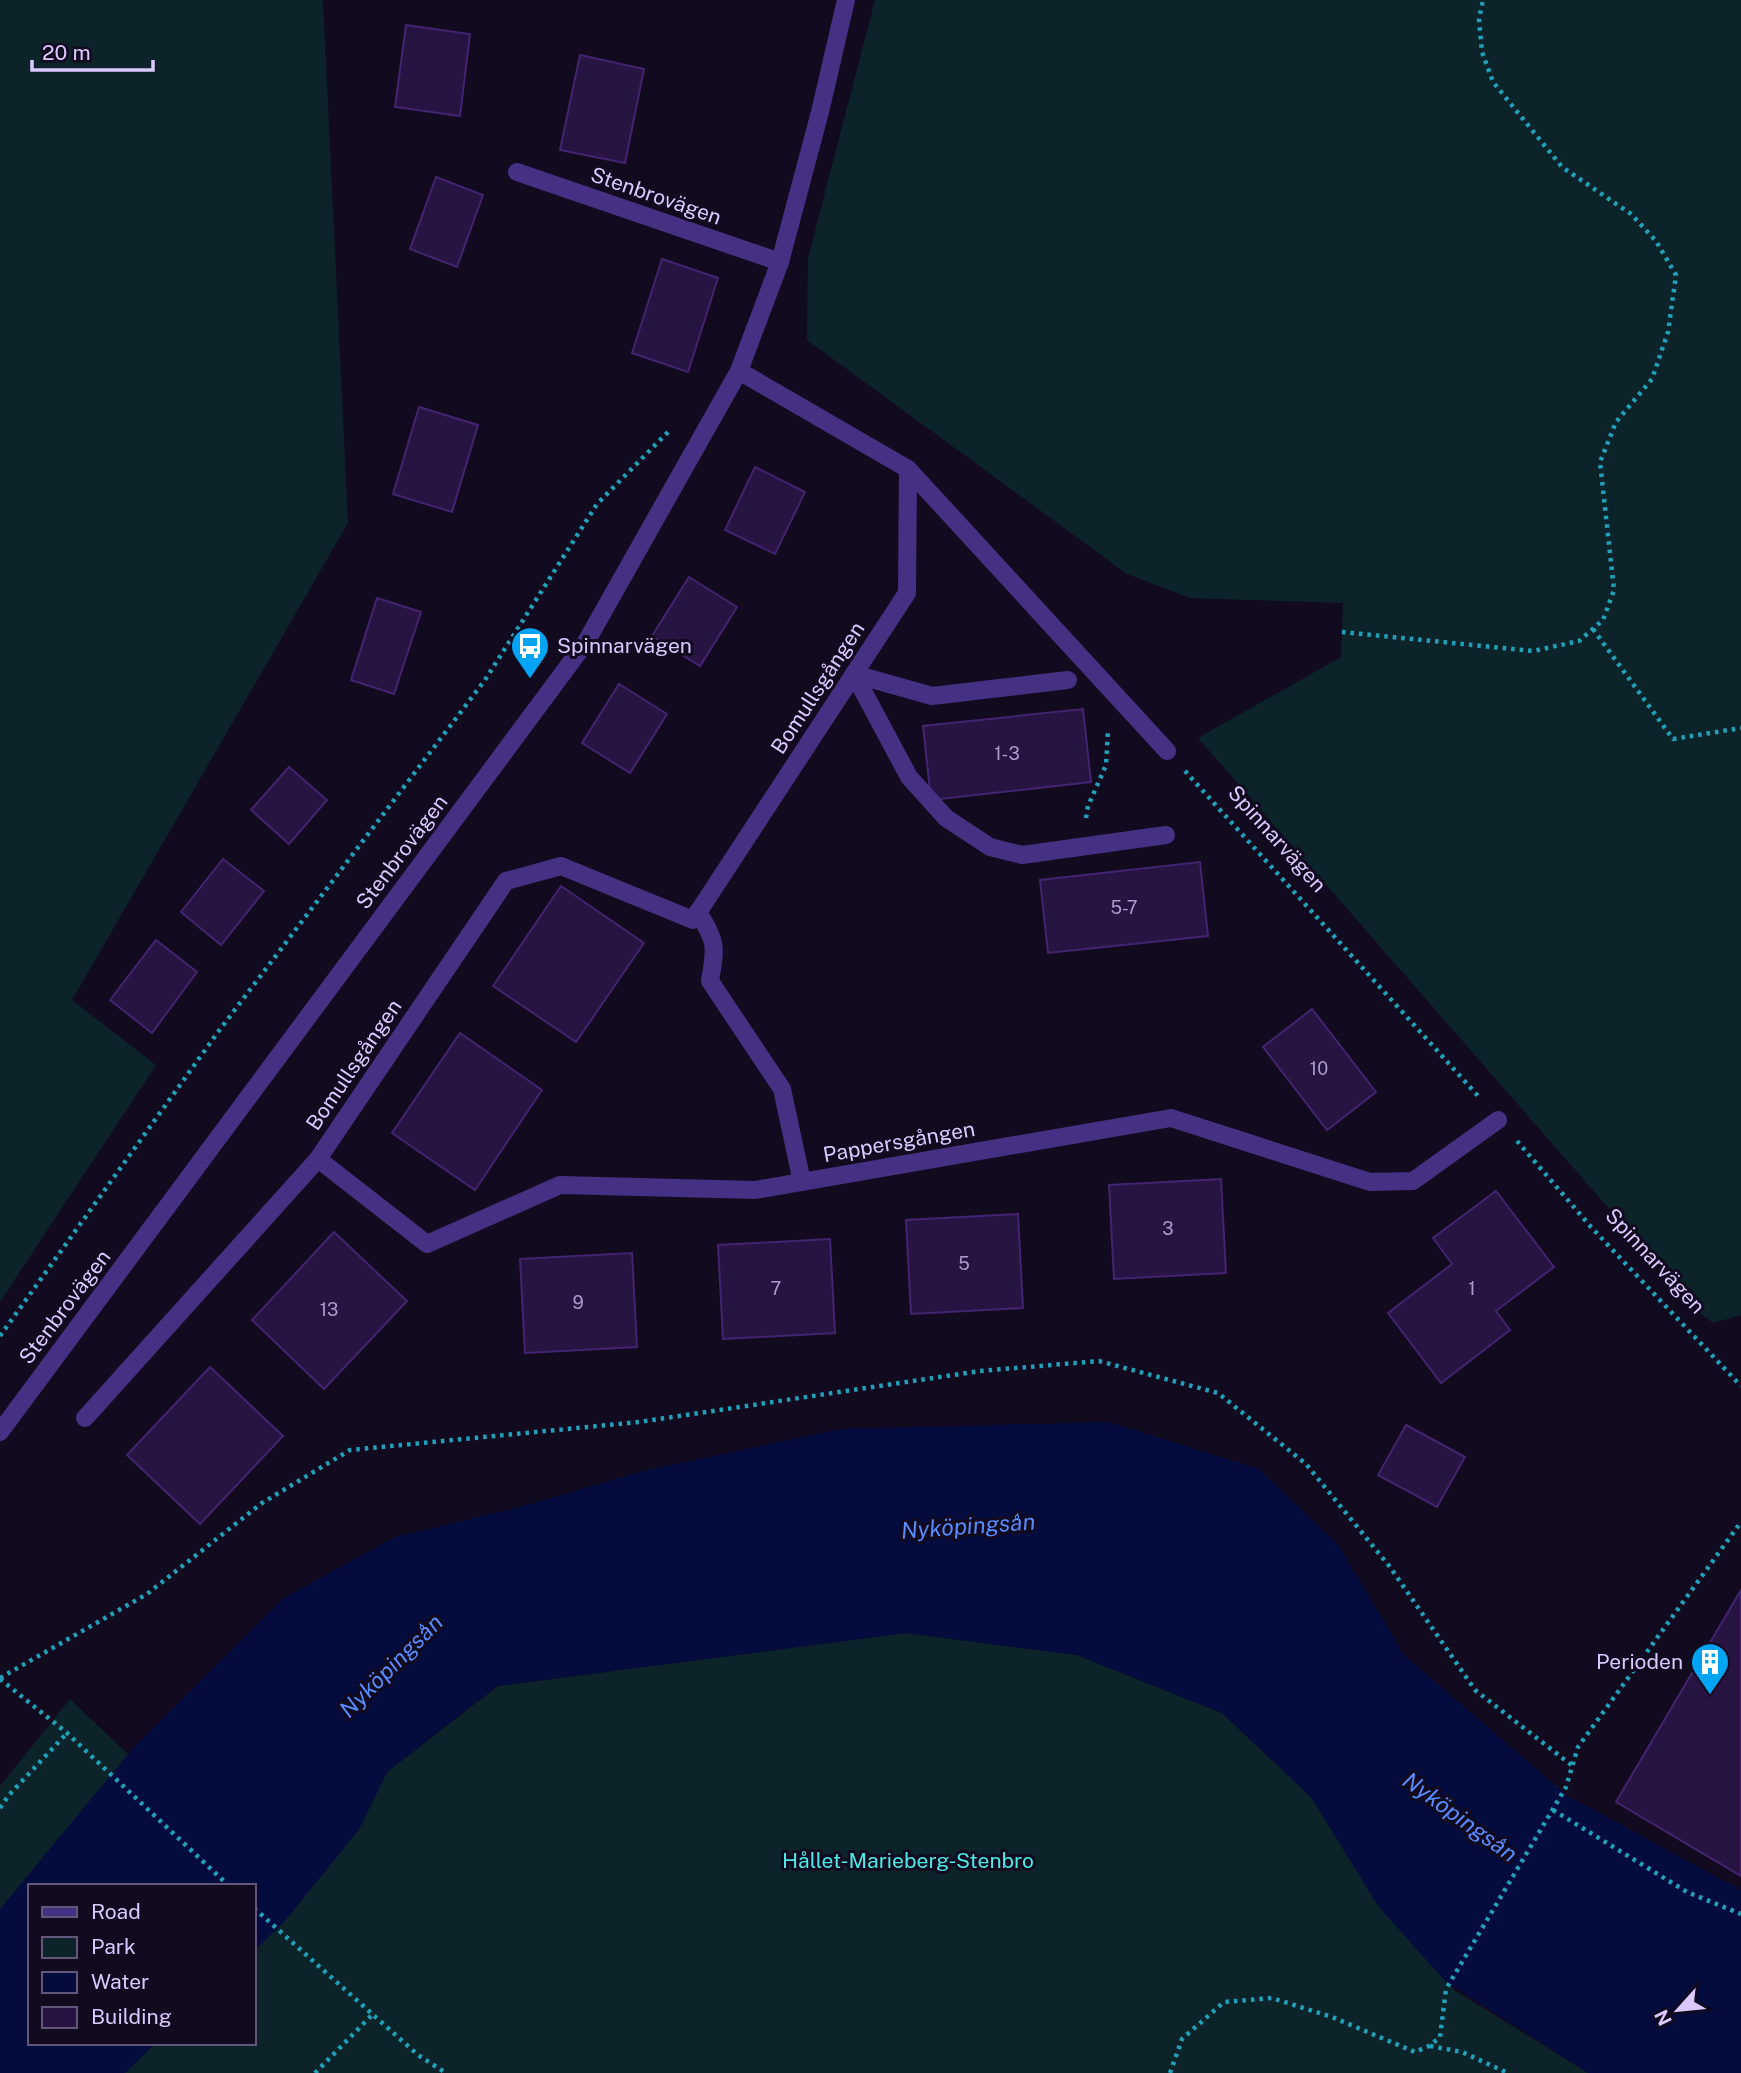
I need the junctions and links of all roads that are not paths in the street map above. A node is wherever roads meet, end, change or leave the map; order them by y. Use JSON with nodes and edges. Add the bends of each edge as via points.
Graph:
{"nodes":[{"id":1,"x":846,"y":0,"type":"edge"},
{"id":2,"x":517,"y":172,"type":"dead end"},
{"id":3,"x":780,"y":262,"type":"junction"},
{"id":4,"x":739,"y":371,"type":"junction"},
{"id":5,"x":908,"y":469,"type":"junction"},
{"id":6,"x":854,"y":674,"type":"junction"},
{"id":7,"x":1068,"y":680,"type":"dead end"},
{"id":8,"x":1167,"y":751,"type":"road end"},
{"id":9,"x":1166,"y":835,"type":"dead end"},
{"id":10,"x":698,"y":912,"type":"junction"},
{"id":11,"x":1498,"y":1119,"type":"road end"},
{"id":12,"x":318,"y":1159,"type":"junction"},
{"id":13,"x":802,"y":1182,"type":"junction"},
{"id":14,"x":85,"y":1418,"type":"dead end"},
{"id":15,"x":0,"y":1432,"type":"edge"}],
"edges":[{"from":1,"to":3,"type":"street","name":"Stenbrovägen"},
{"from":2,"to":3,"type":"street","name":"Stenbrovägen"},
{"from":3,"to":4,"type":"street","name":"Stenbrovägen"},
{"from":4,"to":5,"type":"street"},
{"from":4,"to":15,"type":"street","name":"Stenbrovägen","via":[[586,642]]},
{"from":5,"to":6,"type":"street","name":"Bomullsgången","via":[[907,593]]},
{"from":5,"to":8,"type":"street"},
{"from":6,"to":7,"type":"street","via":[[932,696]]},
{"from":6,"to":9,"type":"street","via":[[909,777],[946,818],[990,847],[1022,855]]},
{"from":6,"to":10,"type":"street","name":"Bomullsgången"},
{"from":10,"to":12,"type":"street","name":"Bomullsgången","via":[[693,920],[561,866],[506,881]]},
{"from":10,"to":13,"type":"street","via":[[715,948],[710,981],[782,1089]]},
{"from":11,"to":13,"type":"street","name":"Pappersgången","via":[[1413,1181],[1370,1182],[1171,1118]]},
{"from":12,"to":13,"type":"street","name":"Pappersgången","via":[[427,1244],[560,1185],[755,1190]]},
{"from":12,"to":14,"type":"street","name":"Bomullsgången"}]}
